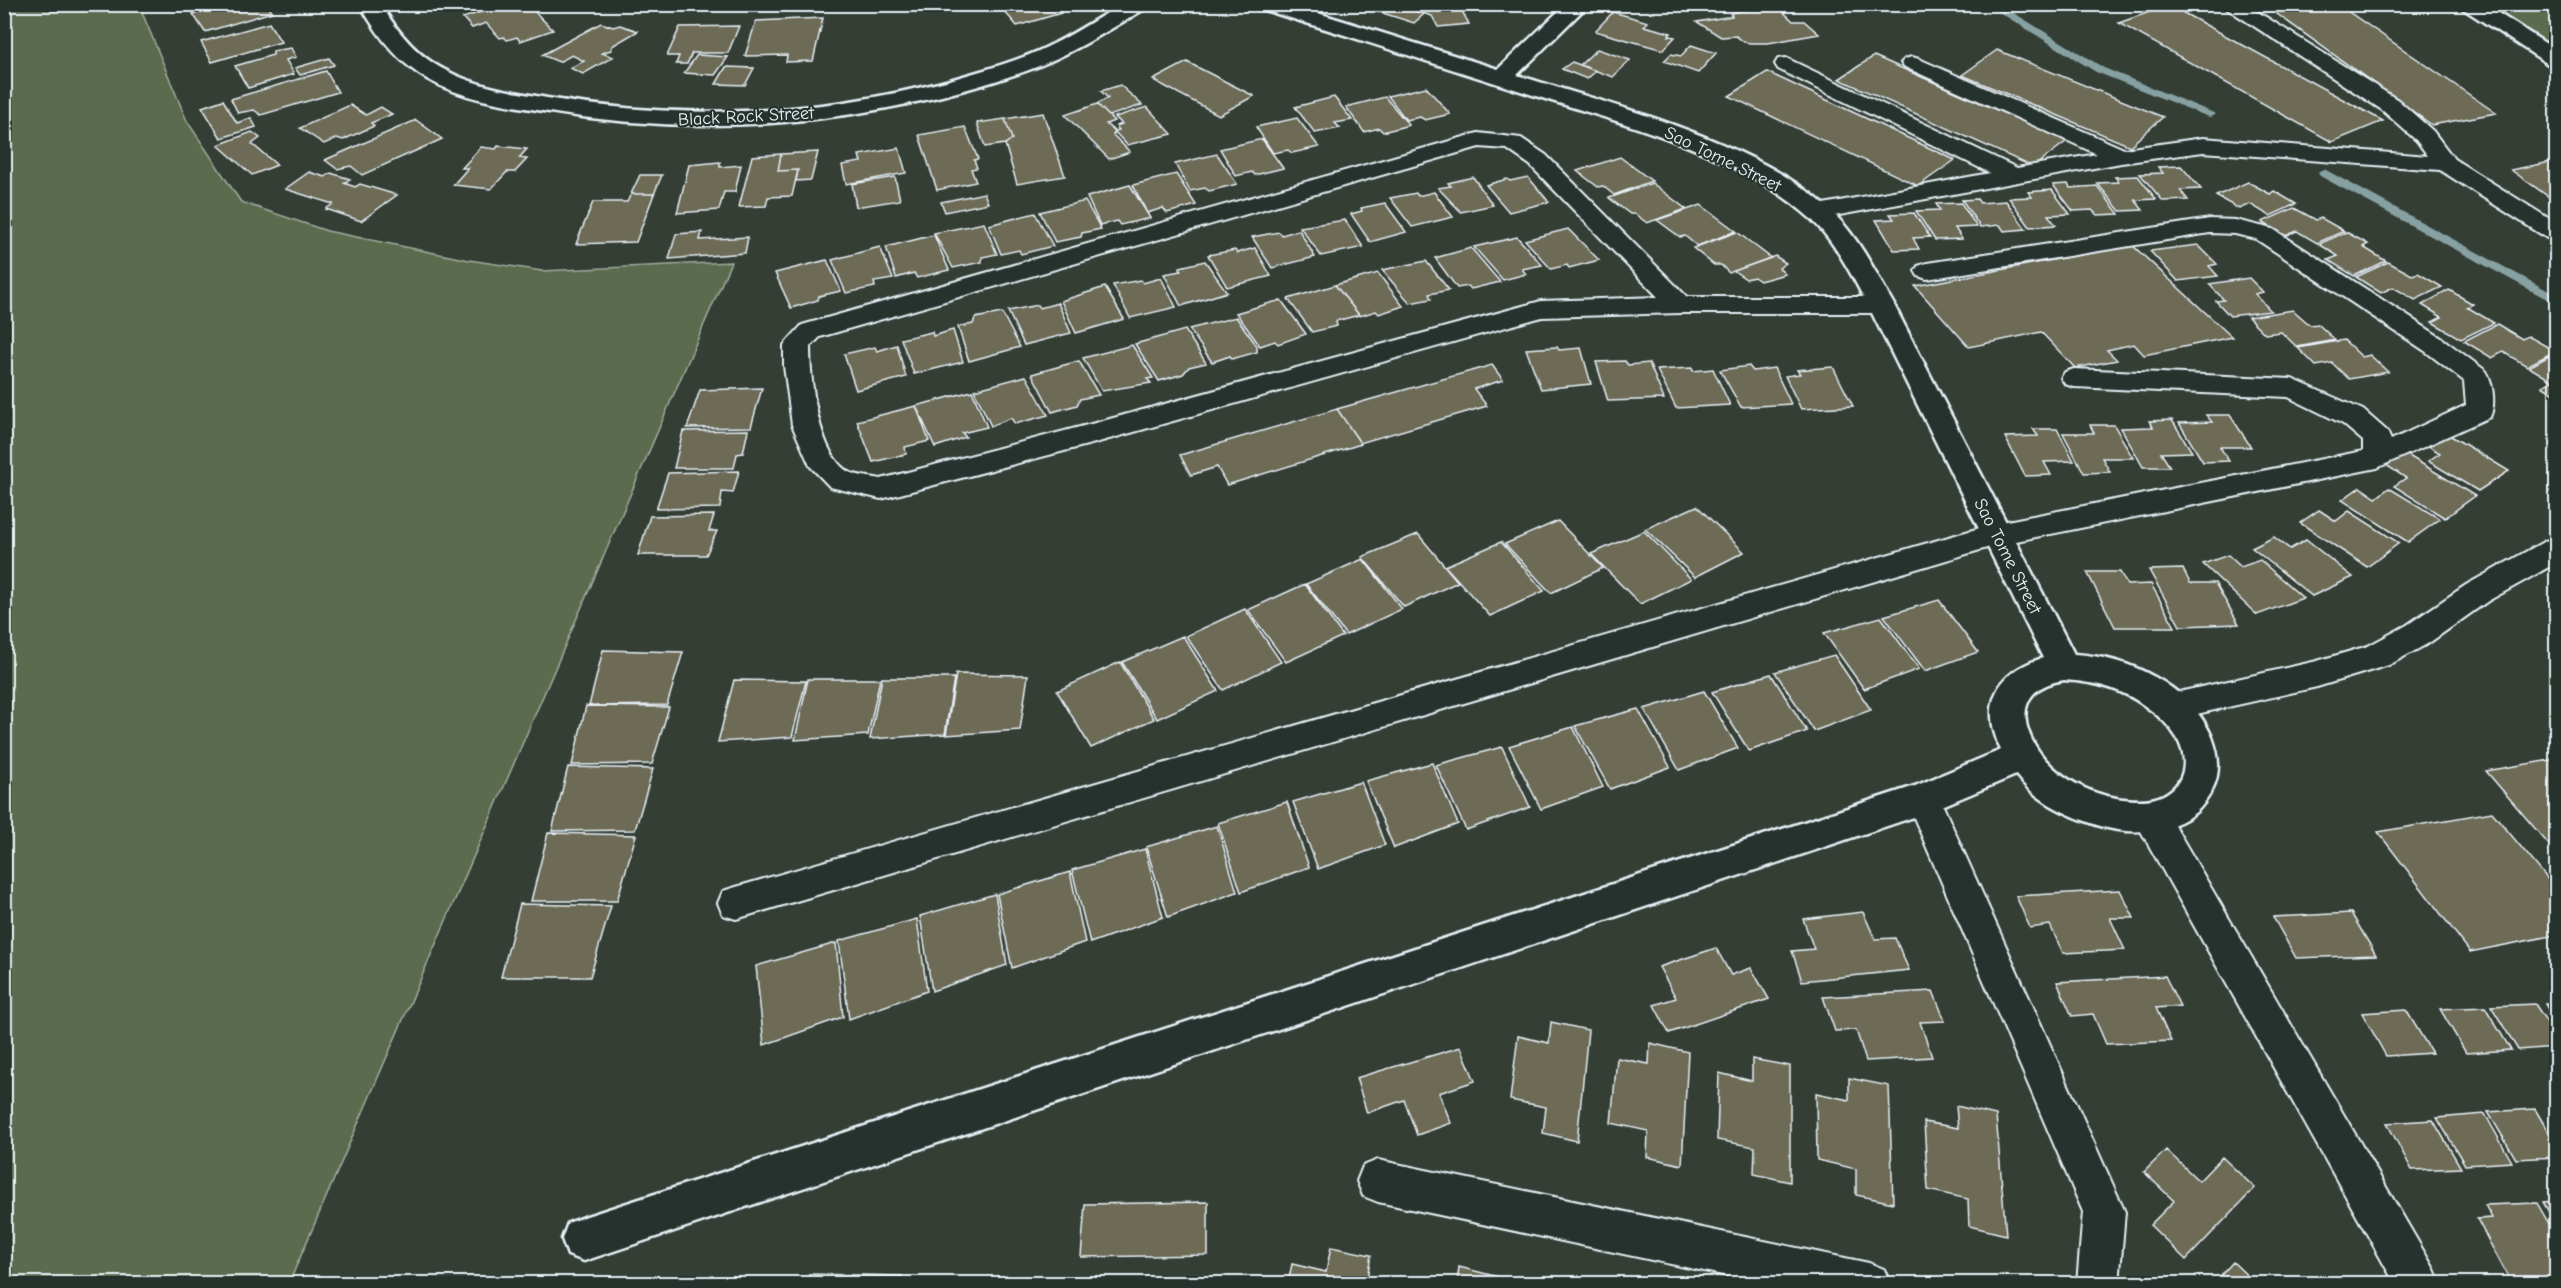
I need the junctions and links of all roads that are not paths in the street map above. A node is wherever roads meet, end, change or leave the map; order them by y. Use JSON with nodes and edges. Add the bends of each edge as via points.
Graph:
{"nodes":[{"id":1,"x":370,"y":4,"type":"edge"},
{"id":2,"x":1139,"y":4,"type":"edge"},
{"id":3,"x":1265,"y":4,"type":"edge"},
{"id":4,"x":1579,"y":4,"type":"edge"},
{"id":5,"x":2230,"y":4,"type":"edge"},
{"id":6,"x":2469,"y":4,"type":"edge"},
{"id":7,"x":2556,"y":59,"type":"edge"},
{"id":8,"x":1912,"y":63,"type":"dead end"},
{"id":9,"x":1786,"y":64,"type":"dead end"},
{"id":10,"x":1502,"y":77,"type":"junction"},
{"id":11,"x":2121,"y":156,"type":"junction"},
{"id":12,"x":2446,"y":164,"type":"junction"},
{"id":13,"x":2012,"y":175,"type":"junction"},
{"id":14,"x":1818,"y":212,"type":"junction"},
{"id":15,"x":2556,"y":233,"type":"edge"},
{"id":16,"x":1927,"y":272,"type":"dead end"},
{"id":17,"x":1680,"y":305,"type":"junction"},
{"id":18,"x":1881,"y":305,"type":"junction"},
{"id":19,"x":2074,"y":378,"type":"dead end"},
{"id":20,"x":2377,"y":458,"type":"junction"},
{"id":21,"x":1997,"y":534,"type":"junction"},
{"id":22,"x":2556,"y":549,"type":"edge"},
{"id":23,"x":2064,"y":666,"type":"junction"},
{"id":24,"x":2170,"y":707,"type":"junction"},
{"id":25,"x":2022,"y":757,"type":"junction"},
{"id":26,"x":1923,"y":799,"type":"junction"},
{"id":27,"x":2150,"y":815,"type":"junction"},
{"id":28,"x":736,"y":903,"type":"dead end"},
{"id":29,"x":1378,"y":1181,"type":"dead end"},
{"id":30,"x":584,"y":1239,"type":"dead end"},
{"id":31,"x":1869,"y":1284,"type":"edge"},
{"id":32,"x":2098,"y":1284,"type":"edge"},
{"id":33,"x":2420,"y":1284,"type":"edge"}],
"edges":[{"from":1,"to":2,"type":"street","name":"Black Rock Street","via":[[402,51],[432,73],[488,93],[574,111],[651,119],[726,120],[816,114],[980,79],[1053,52]]},
{"from":3,"to":10,"type":"street","name":"Sao Tome Street"},
{"from":4,"to":10,"type":"street"},
{"from":5,"to":12,"type":"lane","via":[[2390,105],[2425,136]]},
{"from":6,"to":7,"type":"street"},
{"from":8,"to":11,"type":"lane"},
{"from":9,"to":13,"type":"lane"},
{"from":10,"to":14,"type":"street","name":"Sao Tome Street","via":[[1650,124],[1715,151],[1771,179]]},
{"from":11,"to":12,"type":"lane","via":[[2203,145]]},
{"from":11,"to":13,"type":"lane"},
{"from":12,"to":15,"type":"lane"},
{"from":13,"to":14,"type":"lane"},
{"from":14,"to":18,"type":"street","name":"Sao Tome Street","via":[[1848,248]]},
{"from":16,"to":20,"type":"lane","via":[[2210,226],[2264,234],[2477,377],[2481,410]]},
{"from":17,"to":17,"type":"lane","via":[[1542,309],[1095,434],[881,489],[840,480],[820,459],[806,425],[797,366],[796,345],[812,331],[1478,140],[1513,143],[1538,160]]},
{"from":17,"to":18,"type":"lane"},
{"from":18,"to":21,"type":"street","name":"Sao Tome Street"},
{"from":19,"to":20,"type":"lane","via":[[2292,388],[2353,417],[2377,438]]},
{"from":20,"to":21,"type":"lane"},
{"from":21,"to":23,"type":"street","name":"Sao Tome Street"},
{"from":21,"to":28,"type":"lane"},
{"from":22,"to":24,"type":"lane","via":[[2378,656]]},
{"from":23,"to":24,"type":"street","via":[[2114,673],[2138,684]]},
{"from":23,"to":25,"type":"street","via":[[2023,681],[2012,696],[2007,714],[2011,736]]},
{"from":24,"to":27,"type":"street","via":[[2196,742],[2202,766],[2197,787],[2184,804]]},
{"from":25,"to":26,"type":"street"},
{"from":25,"to":27,"type":"street","via":[[2043,780],[2070,798],[2101,811],[2132,817]]},
{"from":26,"to":30,"type":"street"},
{"from":26,"to":32,"type":"lane","via":[[2104,1212]]},
{"from":27,"to":33,"type":"lane"},
{"from":29,"to":31,"type":"lane"}]}
